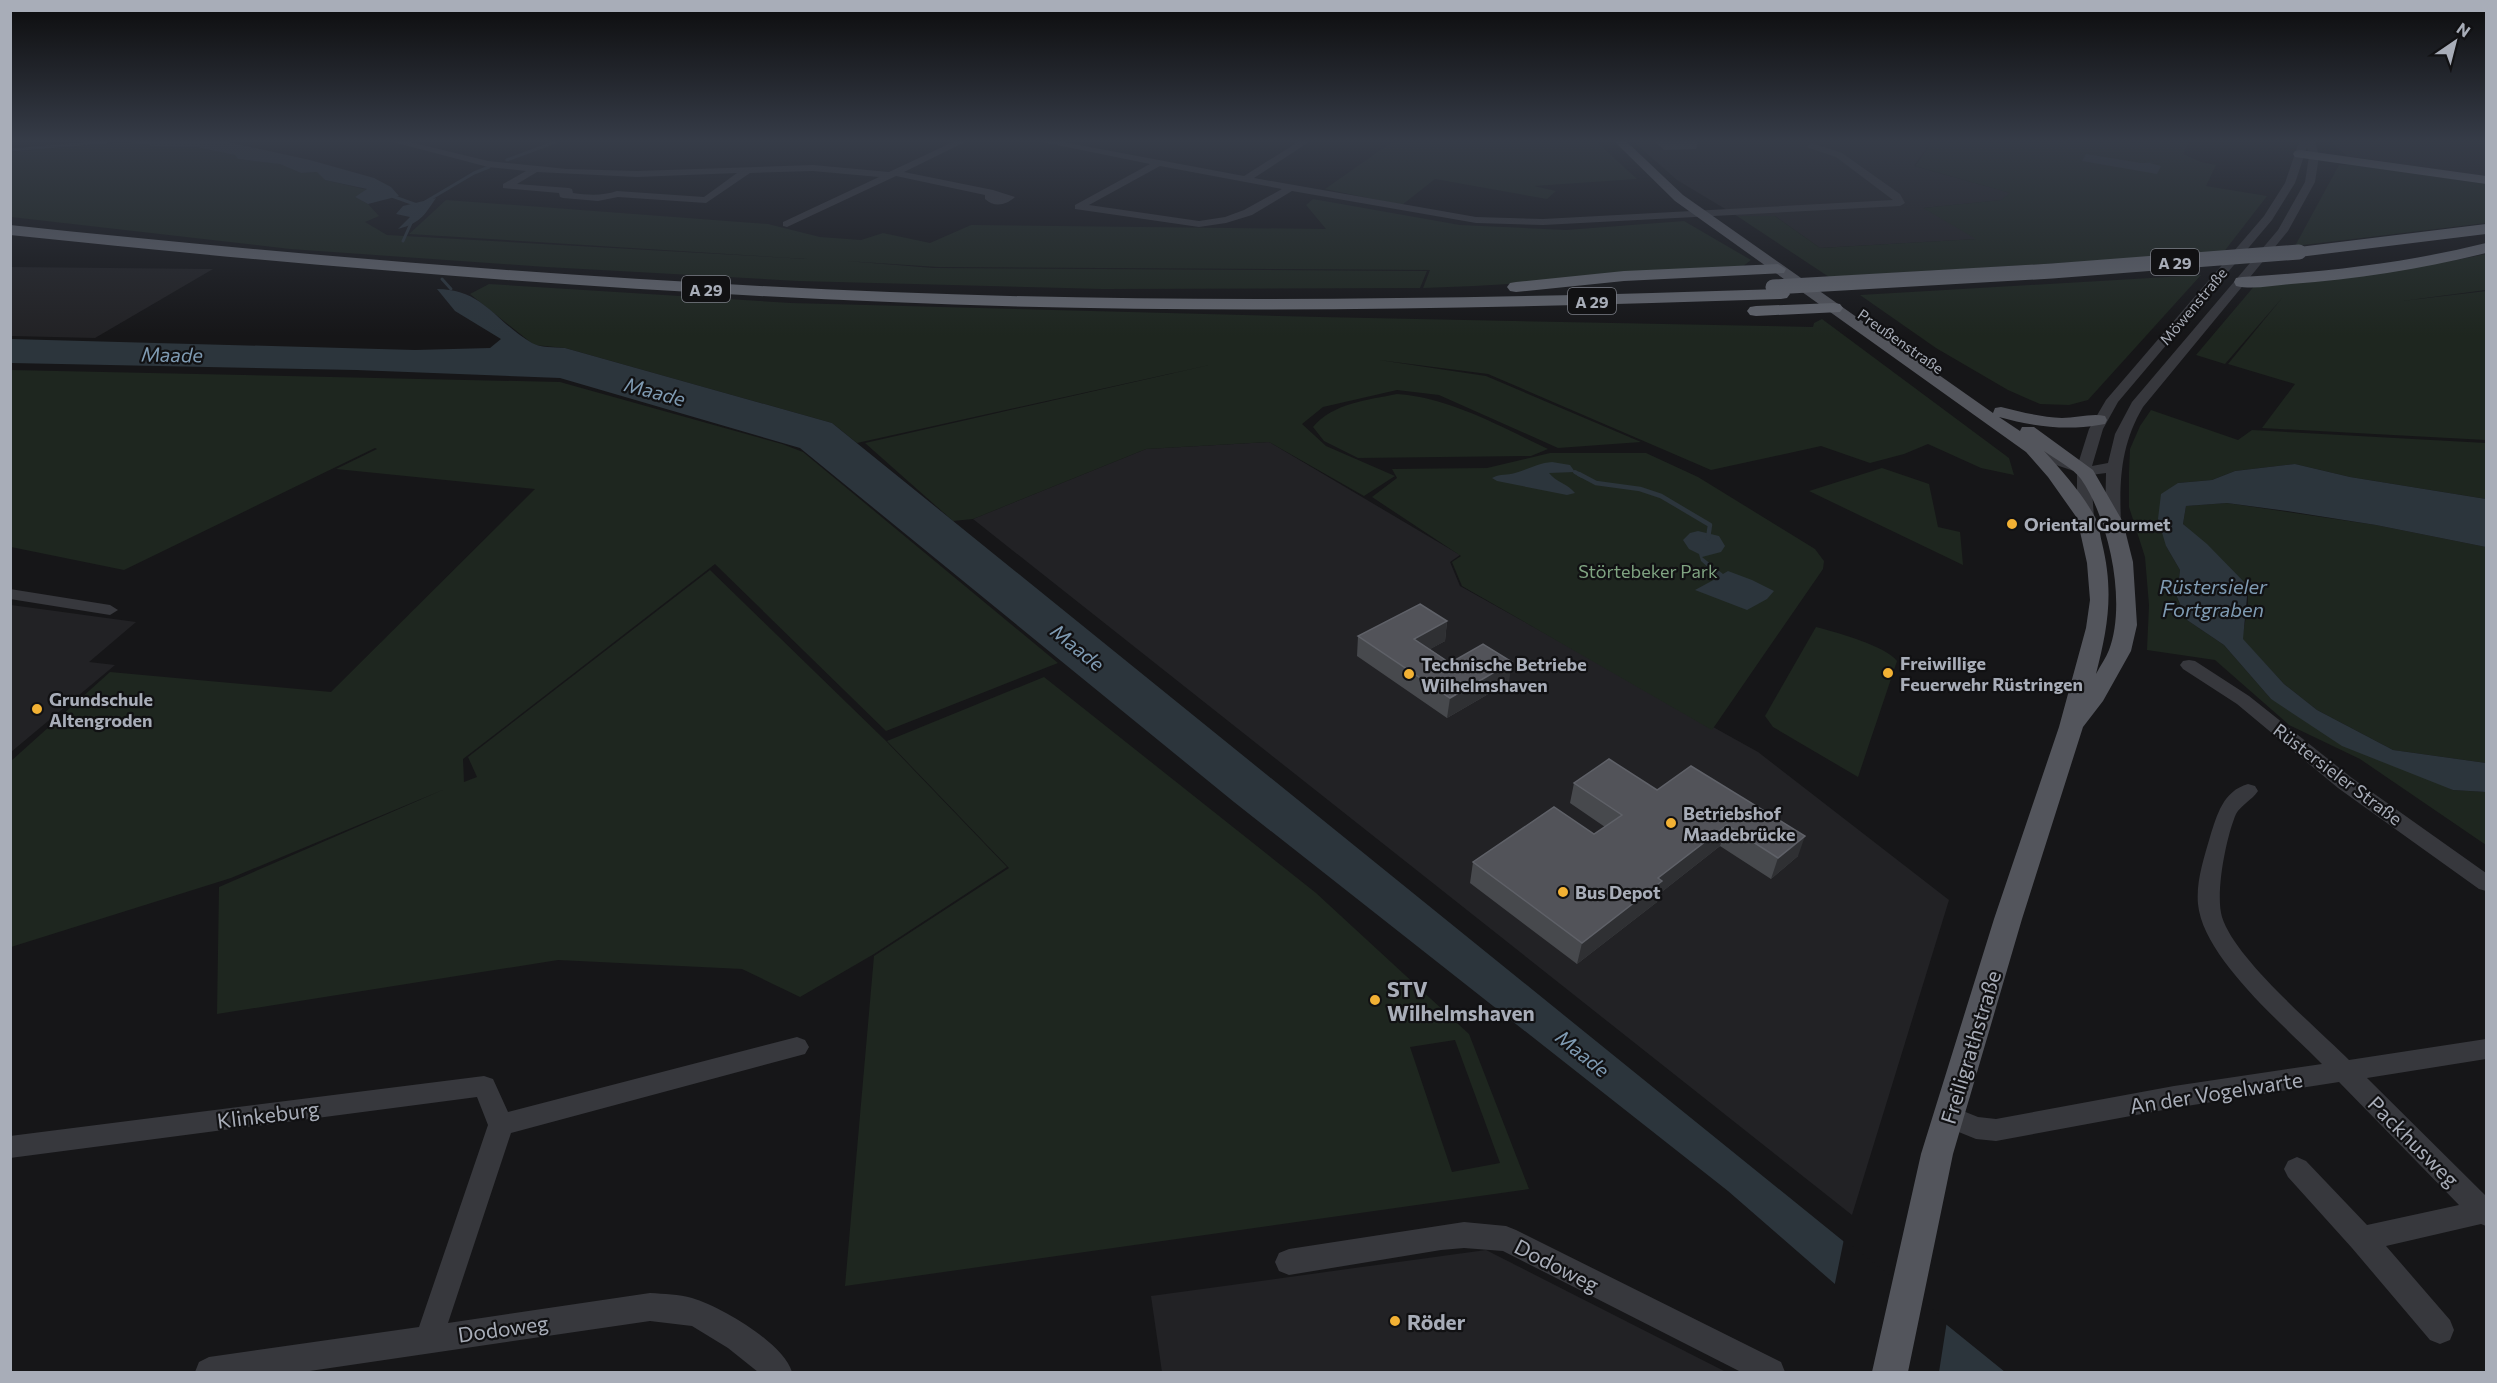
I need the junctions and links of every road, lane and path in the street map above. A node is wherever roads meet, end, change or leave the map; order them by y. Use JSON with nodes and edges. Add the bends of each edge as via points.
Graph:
{"nodes":[{"id":1,"x":823,"y":207,"type":"edge"},
{"id":2,"x":1080,"y":207,"type":"edge"},
{"id":3,"x":1262,"y":207,"type":"edge"},
{"id":4,"x":1392,"y":207,"type":"edge"},
{"id":5,"x":1693,"y":207,"type":"edge"},
{"id":6,"x":1706,"y":207,"type":"edge"},
{"id":7,"x":1828,"y":207,"type":"edge"},
{"id":8,"x":2275,"y":207,"type":"edge"},
{"id":9,"x":2298,"y":207,"type":"edge"},
{"id":10,"x":1717,"y":212,"type":"junction"},
{"id":11,"x":1701,"y":213,"type":"junction"},
{"id":12,"x":10,"y":221,"type":"edge"},
{"id":13,"x":787,"y":224,"type":"dead end"},
{"id":14,"x":2487,"y":229,"type":"edge"},
{"id":15,"x":10,"y":230,"type":"edge"},
{"id":16,"x":2487,"y":238,"type":"edge"},
{"id":17,"x":2487,"y":248,"type":"edge"},
{"id":18,"x":1759,"y":254,"type":"junction"},
{"id":19,"x":2298,"y":256,"type":"junction"},
{"id":20,"x":1744,"y":269,"type":"junction"},
{"id":21,"x":1779,"y":269,"type":"junction"},
{"id":22,"x":1804,"y":273,"type":"junction"},
{"id":23,"x":2242,"y":282,"type":"junction"},
{"id":24,"x":1777,"y":290,"type":"junction"},
{"id":25,"x":1401,"y":295,"type":"junction"},
{"id":26,"x":1377,"y":303,"type":"junction"},
{"id":27,"x":1839,"y":304,"type":"junction"},
{"id":28,"x":2001,"y":412,"type":"junction"},
{"id":29,"x":2099,"y":420,"type":"junction"},
{"id":30,"x":2031,"y":448,"type":"junction"},
{"id":31,"x":2113,"y":466,"type":"junction"},
{"id":32,"x":2083,"y":469,"type":"junction"},
{"id":33,"x":2086,"y":518,"type":"junction"},
{"id":34,"x":2113,"y":522,"type":"junction"},
{"id":35,"x":10,"y":594,"type":"edge"},
{"id":36,"x":110,"y":610,"type":"dead end"},
{"id":37,"x":2189,"y":665,"type":"dead end"},
{"id":38,"x":2071,"y":727,"type":"junction"},
{"id":39,"x":2248,"y":791,"type":"dead end"},
{"id":40,"x":2487,"y":883,"type":"edge"},
{"id":41,"x":797,"y":1047,"type":"dead end"},
{"id":42,"x":2487,"y":1049,"type":"edge"},
{"id":43,"x":2345,"y":1071,"type":"junction"},
{"id":44,"x":1948,"y":1116,"type":"junction"},
{"id":45,"x":501,"y":1125,"type":"junction"},
{"id":46,"x":10,"y":1147,"type":"edge"},
{"id":47,"x":2297,"y":1169,"type":"dead end"},
{"id":48,"x":2486,"y":1212,"type":"edge"},
{"id":49,"x":2362,"y":1239,"type":"junction"},
{"id":50,"x":1289,"y":1262,"type":"dead end"},
{"id":51,"x":2440,"y":1330,"type":"dead end"},
{"id":52,"x":429,"y":1338,"type":"junction"},
{"id":53,"x":1890,"y":1369,"type":"edge"},
{"id":54,"x":209,"y":1372,"type":"edge"},
{"id":55,"x":778,"y":1372,"type":"edge"},
{"id":56,"x":1772,"y":1372,"type":"edge"}],
"edges":[{"from":1,"to":13,"type":"street"},
{"from":2,"to":3,"type":"street","via":[[1199,224],[1226,221]]},
{"from":4,"to":11,"type":"street","via":[[1476,220],[1543,222]]},
{"from":5,"to":11,"type":"main road","name":"Preußenstraße"},
{"from":6,"to":10,"type":"main road","name":"Preußenstraße"},
{"from":7,"to":10,"type":"street"},
{"from":8,"to":29,"type":"street","name":"Möwenstraße"},
{"from":9,"to":23,"type":"street","name":"Möwenstraße"},
{"from":10,"to":11,"type":"street"},
{"from":10,"to":22,"type":"main road","name":"Preußenstraße"},
{"from":11,"to":18,"type":"main road","name":"Preußenstraße"},
{"from":12,"to":25,"type":"highway","number":"A 29","via":[[307,253],[675,280],[921,290]]},
{"from":14,"to":19,"type":"highway","number":"A 29"},
{"from":15,"to":26,"type":"highway","number":"A 29","via":[[319,262],[676,288],[1034,300]]},
{"from":16,"to":19,"type":"highway","number":"A 29"},
{"from":17,"to":23,"type":"highway","via":[[2425,262]]},
{"from":18,"to":20,"type":"highway"},
{"from":18,"to":21,"type":"main road","name":"Preußenstraße"},
{"from":19,"to":24,"type":"highway","number":"A 29","via":[[2072,277]]},
{"from":20,"to":21,"type":"highway"},
{"from":20,"to":25,"type":"highway"},
{"from":21,"to":22,"type":"main road"},
{"from":21,"to":27,"type":"main road","name":"Preußenstraße"},
{"from":22,"to":27,"type":"main road","name":"Preußenstraße"},
{"from":23,"to":31,"type":"street","name":"Möwenstraße","via":[[2137,405],[2121,434]]},
{"from":24,"to":25,"type":"highway","number":"A 29"},
{"from":24,"to":26,"type":"highway","number":"A 29","via":[[1539,302]]},
{"from":26,"to":27,"type":"highway","via":[[1411,308],[1585,312],[1726,312]]},
{"from":27,"to":28,"type":"main road","name":"Preußenstraße"},
{"from":27,"to":30,"type":"main road","name":"Preußenstraße"},
{"from":28,"to":29,"type":"main road","via":[[2052,423]]},
{"from":28,"to":32,"type":"main road","name":"Preußenstraße"},
{"from":29,"to":32,"type":"street","name":"Möwenstraße"},
{"from":30,"to":32,"type":"street","via":[[2060,463]]},
{"from":30,"to":33,"type":"main road","name":"Preußenstraße","via":[[2054,472]]},
{"from":31,"to":32,"type":"street"},
{"from":31,"to":34,"type":"street","name":"Möwenstraße"},
{"from":32,"to":33,"type":"street","name":"Möwenstraße"},
{"from":32,"to":34,"type":"main road","name":"Preußenstraße"},
{"from":33,"to":38,"type":"main road","name":"Freiligrathstraße","via":[[2097,563],[2100,600],[2097,628]]},
{"from":34,"to":38,"type":"main road","name":"Freiligrathstraße","via":[[2126,580],[2126,625],[2114,664]]},
{"from":35,"to":36,"type":"street"},
{"from":37,"to":40,"type":"street","name":"Rüstersieler Straße","via":[[2243,700],[2345,783]]},
{"from":38,"to":44,"type":"main road","name":"Freiligrathstraße"},
{"from":39,"to":43,"type":"street","name":"Packhusweg","via":[[2227,812],[2208,893],[2210,911],[2236,962]]},
{"from":41,"to":45,"type":"street"},
{"from":42,"to":43,"type":"street","name":"An der Vogelwarte"},
{"from":43,"to":44,"type":"street","name":"An der Vogelwarte","via":[[1996,1130],[1976,1128]]},
{"from":43,"to":48,"type":"street","name":"Packhusweg"},
{"from":44,"to":53,"type":"main road","name":"Freiligrathstraße"},
{"from":45,"to":46,"type":"street","name":"Klinkeburg","via":[[484,1086]]},
{"from":45,"to":52,"type":"street"},
{"from":47,"to":49,"type":"street"},
{"from":48,"to":49,"type":"street","name":"Packhusweg"},
{"from":49,"to":51,"type":"street"},
{"from":50,"to":56,"type":"street","name":"Dodoweg","via":[[1441,1237],[1506,1239]]},
{"from":52,"to":54,"type":"street","name":"Dodoweg"},
{"from":52,"to":55,"type":"street","name":"Dodoweg","via":[[650,1307],[693,1312],[735,1336]]}]}
